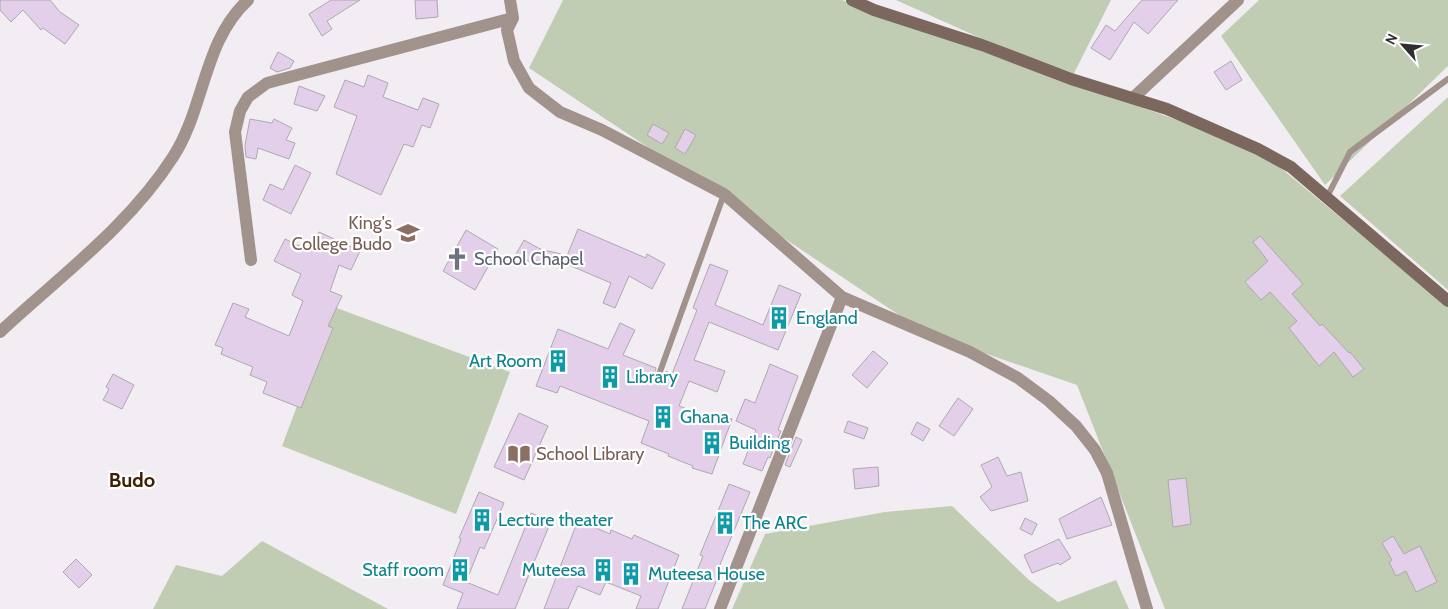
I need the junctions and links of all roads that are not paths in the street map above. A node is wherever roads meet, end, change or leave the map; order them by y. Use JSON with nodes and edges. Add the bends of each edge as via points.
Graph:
{"nodes":[{"id":1,"x":248,"y":0,"type":"edge"},
{"id":2,"x":510,"y":0,"type":"edge"},
{"id":3,"x":852,"y":0,"type":"edge"},
{"id":4,"x":1238,"y":0,"type":"edge"},
{"id":5,"x":513,"y":18,"type":"junction"},
{"id":6,"x":1448,"y":79,"type":"edge"},
{"id":7,"x":1133,"y":98,"type":"junction"},
{"id":8,"x":724,"y":194,"type":"junction"},
{"id":9,"x":1328,"y":197,"type":"junction"},
{"id":10,"x":251,"y":260,"type":"dead end"},
{"id":11,"x":842,"y":297,"type":"junction"},
{"id":12,"x":1448,"y":301,"type":"edge"},
{"id":13,"x":0,"y":332,"type":"edge"},
{"id":14,"x":657,"y":380,"type":"dead end"},
{"id":15,"x":720,"y":609,"type":"edge"},
{"id":16,"x":1147,"y":609,"type":"edge"}],
"edges":[{"from":1,"to":13,"type":"street","via":[[224,31],[202,82],[194,118],[174,156],[104,240]]},
{"from":2,"to":5,"type":"street"},
{"from":3,"to":7,"type":"street"},
{"from":4,"to":7,"type":"street"},
{"from":5,"to":8,"type":"street","via":[[507,30],[514,61],[529,88],[560,112],[602,130]]},
{"from":5,"to":10,"type":"street","via":[[267,83],[248,97],[240,111],[235,132]]},
{"from":6,"to":9,"type":"lane","via":[[1350,152]]},
{"from":7,"to":9,"type":"street","via":[[1167,108],[1258,149],[1290,167]]},
{"from":8,"to":11,"type":"street"},
{"from":8,"to":14,"type":"lane"},
{"from":9,"to":12,"type":"street"},
{"from":11,"to":15,"type":"street"},
{"from":11,"to":16,"type":"street","via":[[970,352],[1018,378],[1076,426],[1095,450],[1107,473]]}]}
